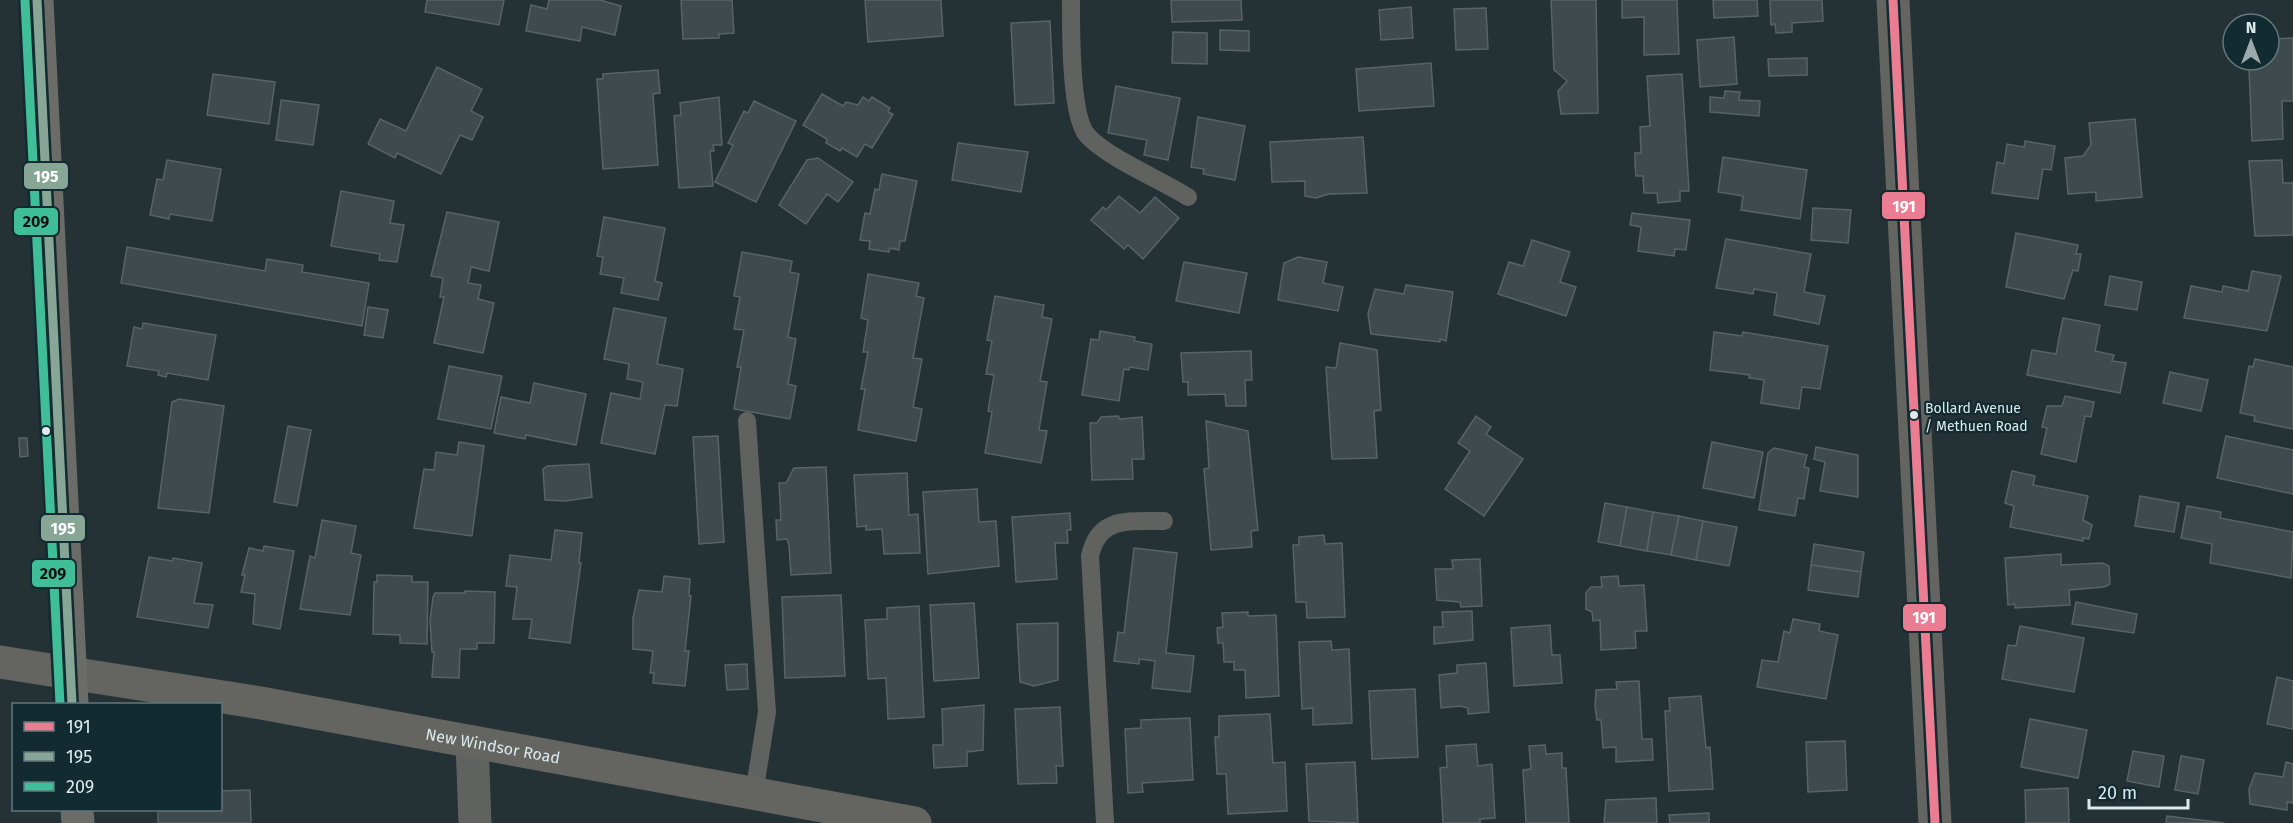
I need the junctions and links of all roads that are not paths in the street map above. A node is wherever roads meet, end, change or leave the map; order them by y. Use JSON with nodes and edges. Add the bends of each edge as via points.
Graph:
{"nodes":[{"id":1,"x":37,"y":0,"type":"edge"},
{"id":2,"x":1071,"y":0,"type":"edge"},
{"id":3,"x":1893,"y":0,"type":"edge"},
{"id":4,"x":1188,"y":197,"type":"dead end"},
{"id":5,"x":747,"y":421,"type":"dead end"},
{"id":6,"x":1164,"y":521,"type":"dead end"},
{"id":7,"x":0,"y":662,"type":"edge"},
{"id":8,"x":69,"y":672,"type":"junction"},
{"id":9,"x":72,"y":703,"type":"edge"},
{"id":10,"x":472,"y":742,"type":"junction"},
{"id":11,"x":754,"y":794,"type":"junction"},
{"id":12,"x":906,"y":822,"type":"edge"},
{"id":13,"x":475,"y":823,"type":"edge"},
{"id":14,"x":1105,"y":823,"type":"edge"},
{"id":15,"x":1935,"y":823,"type":"edge"}],
"edges":[{"from":1,"to":8,"type":"main road"},
{"from":2,"to":4,"type":"lane","via":[[1071,38],[1082,128],[1111,153]]},
{"from":3,"to":15,"type":"street"},
{"from":5,"to":11,"type":"lane","via":[[767,712]]},
{"from":6,"to":14,"type":"lane","via":[[1116,523],[1099,533],[1092,544]]},
{"from":7,"to":8,"type":"street","name":"New Windsor Road"},
{"from":8,"to":9,"type":"main road"},
{"from":8,"to":10,"type":"street","name":"New Windsor Road"},
{"from":10,"to":11,"type":"street","name":"New Windsor Road"},
{"from":10,"to":13,"type":"street"},
{"from":11,"to":12,"type":"street","name":"New Windsor Road"}]}
